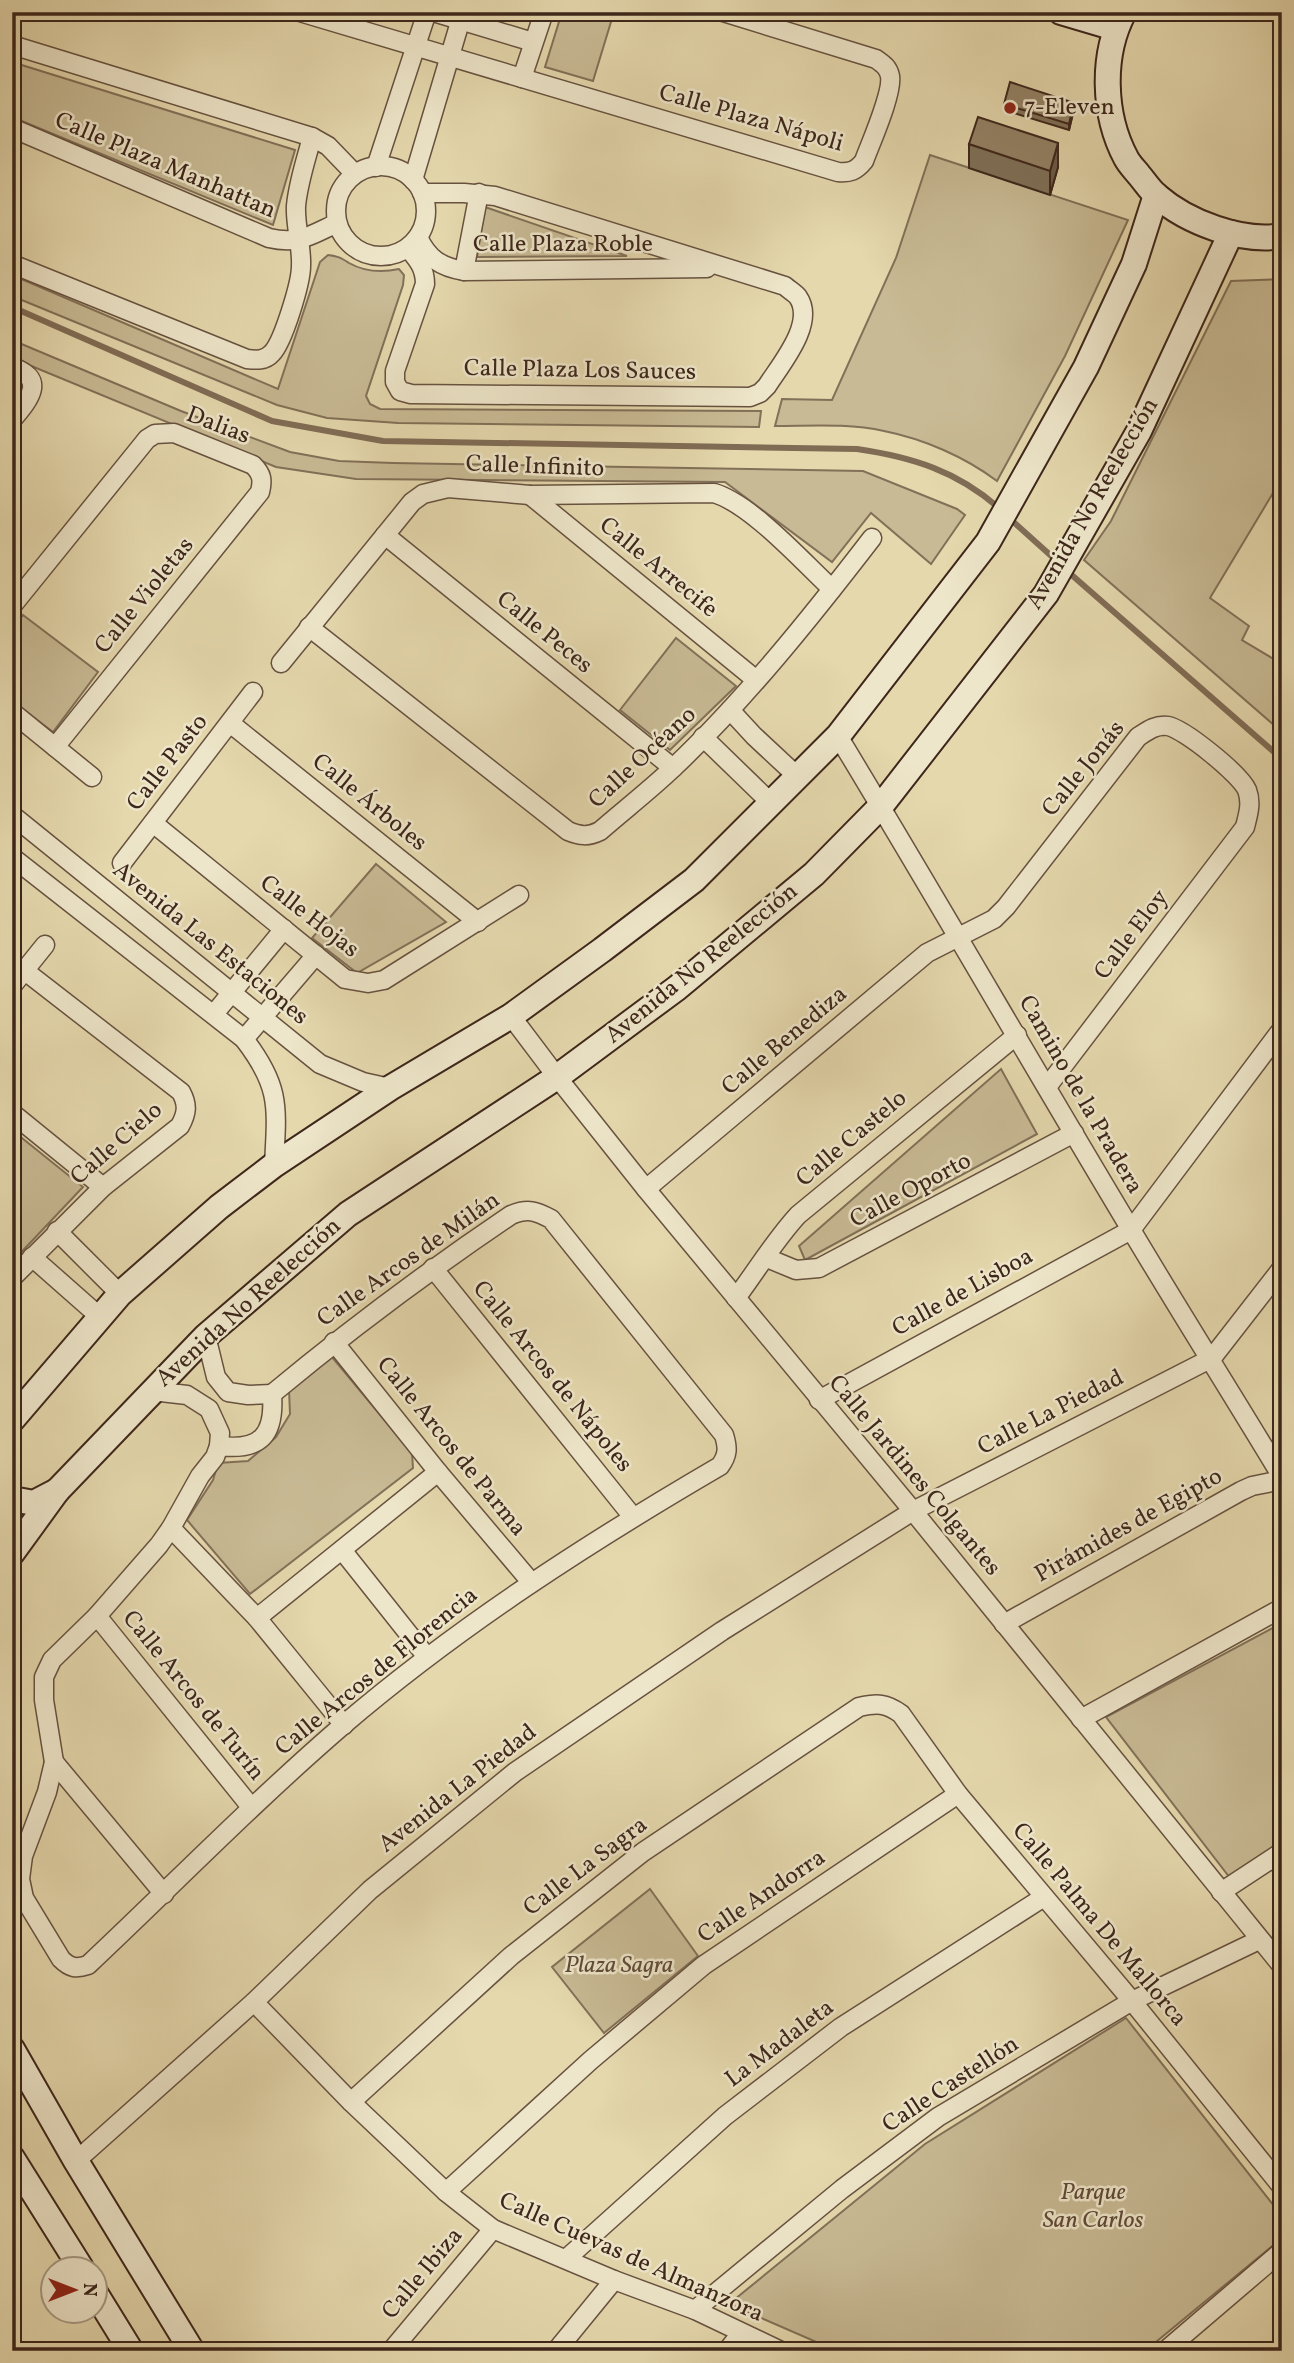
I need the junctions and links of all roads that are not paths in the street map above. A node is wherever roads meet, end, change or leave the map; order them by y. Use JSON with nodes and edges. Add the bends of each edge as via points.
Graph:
{"nodes":[{"id":1,"x":300,"y":12,"type":"edge"},
{"id":2,"x":427,"y":12,"type":"edge"},
{"id":3,"x":433,"y":12,"type":"edge"},
{"id":4,"x":544,"y":12,"type":"edge"},
{"id":5,"x":723,"y":12,"type":"edge"},
{"id":6,"x":1061,"y":12,"type":"edge"},
{"id":7,"x":461,"y":17,"type":"edge"},
{"id":8,"x":347,"y":19,"type":"edge"},
{"id":9,"x":1120,"y":20,"type":"edge"},
{"id":10,"x":533,"y":42,"type":"junction"},
{"id":11,"x":12,"y":45,"type":"edge"},
{"id":12,"x":415,"y":47,"type":"junction"},
{"id":13,"x":448,"y":57,"type":"junction"},
{"id":14,"x":522,"y":78,"type":"junction"},
{"id":15,"x":12,"y":128,"type":"edge"},
{"id":16,"x":312,"y":137,"type":"junction"},
{"id":17,"x":376,"y":167,"type":"junction"},
{"id":18,"x":355,"y":174,"type":"junction"},
{"id":19,"x":417,"y":186,"type":"junction"},
{"id":20,"x":479,"y":193,"type":"junction"},
{"id":21,"x":1156,"y":195,"type":"junction"},
{"id":22,"x":337,"y":223,"type":"junction"},
{"id":23,"x":1231,"y":233,"type":"junction"},
{"id":24,"x":1282,"y":236,"type":"edge"},
{"id":25,"x":300,"y":241,"type":"junction"},
{"id":26,"x":413,"y":242,"type":"junction"},
{"id":27,"x":12,"y":264,"type":"edge"},
{"id":28,"x":724,"y":268,"type":"junction"},
{"id":29,"x":464,"y":271,"type":"junction"},
{"id":30,"x":12,"y":367,"type":"edge"},
{"id":31,"x":760,"y":393,"type":"joint"},
{"id":32,"x":12,"y":420,"type":"edge"},
{"id":33,"x":260,"y":472,"type":"joint"},
{"id":34,"x":530,"y":495,"type":"junction"},
{"id":35,"x":385,"y":535,"type":"junction"},
{"id":36,"x":872,"y":538,"type":"dead end"},
{"id":37,"x":832,"y":589,"type":"junction"},
{"id":38,"x":12,"y":606,"type":"edge"},
{"id":39,"x":309,"y":627,"type":"junction"},
{"id":40,"x":281,"y":663,"type":"dead end"},
{"id":41,"x":755,"y":679,"type":"junction"},
{"id":42,"x":253,"y":692,"type":"dead end"},
{"id":43,"x":730,"y":710,"type":"junction"},
{"id":44,"x":12,"y":712,"type":"edge"},
{"id":45,"x":230,"y":723,"type":"junction"},
{"id":46,"x":838,"y":736,"type":"junction"},
{"id":47,"x":703,"y":737,"type":"junction"},
{"id":48,"x":55,"y":747,"type":"junction"},
{"id":49,"x":673,"y":768,"type":"junction"},
{"id":50,"x":92,"y":777,"type":"dead end"},
{"id":51,"x":798,"y":777,"type":"junction"},
{"id":52,"x":772,"y":804,"type":"junction"},
{"id":53,"x":881,"y":806,"type":"junction"},
{"id":54,"x":1250,"y":808,"type":"joint"},
{"id":55,"x":12,"y":815,"type":"edge"},
{"id":56,"x":153,"y":822,"type":"junction"},
{"id":57,"x":12,"y":857,"type":"edge"},
{"id":58,"x":122,"y":863,"type":"dead end"},
{"id":59,"x":519,"y":895,"type":"dead end"},
{"id":60,"x":478,"y":922,"type":"junction"},
{"id":61,"x":284,"y":929,"type":"junction"},
{"id":62,"x":959,"y":937,"type":"junction"},
{"id":63,"x":45,"y":945,"type":"dead end"},
{"id":64,"x":316,"y":955,"type":"junction"},
{"id":65,"x":25,"y":971,"type":"junction"},
{"id":66,"x":12,"y":986,"type":"edge"},
{"id":67,"x":233,"y":992,"type":"junction"},
{"id":68,"x":214,"y":1014,"type":"junction"},
{"id":69,"x":262,"y":1016,"type":"junction"},
{"id":70,"x":511,"y":1016,"type":"junction"},
{"id":71,"x":1282,"y":1029,"type":"edge"},
{"id":72,"x":1017,"y":1035,"type":"junction"},
{"id":73,"x":244,"y":1039,"type":"junction"},
{"id":74,"x":556,"y":1077,"type":"junction"},
{"id":75,"x":390,"y":1087,"type":"junction"},
{"id":76,"x":1047,"y":1087,"type":"junction"},
{"id":77,"x":12,"y":1113,"type":"edge"},
{"id":78,"x":1074,"y":1133,"type":"junction"},
{"id":79,"x":274,"y":1165,"type":"junction"},
{"id":80,"x":103,"y":1188,"type":"junction"},
{"id":81,"x":646,"y":1189,"type":"junction"},
{"id":82,"x":1131,"y":1230,"type":"junction"},
{"id":83,"x":57,"y":1231,"type":"junction"},
{"id":84,"x":32,"y":1257,"type":"junction"},
{"id":85,"x":767,"y":1258,"type":"junction"},
{"id":86,"x":433,"y":1268,"type":"junction"},
{"id":87,"x":1282,"y":1268,"type":"edge"},
{"id":88,"x":12,"y":1278,"type":"edge"},
{"id":89,"x":120,"y":1294,"type":"junction"},
{"id":90,"x":736,"y":1297,"type":"junction"},
{"id":91,"x":100,"y":1317,"type":"junction"},
{"id":92,"x":206,"y":1336,"type":"junction"},
{"id":93,"x":334,"y":1342,"type":"junction"},
{"id":94,"x":1212,"y":1358,"type":"junction"},
{"id":95,"x":152,"y":1391,"type":"junction"},
{"id":96,"x":228,"y":1392,"type":"junction"},
{"id":97,"x":272,"y":1394,"type":"junction"},
{"id":98,"x":819,"y":1400,"type":"junction"},
{"id":99,"x":209,"y":1409,"type":"junction"},
{"id":100,"x":12,"y":1420,"type":"edge"},
{"id":101,"x":219,"y":1446,"type":"junction"},
{"id":102,"x":728,"y":1446,"type":"joint"},
{"id":103,"x":438,"y":1472,"type":"junction"},
{"id":104,"x":1282,"y":1479,"type":"edge"},
{"id":105,"x":57,"y":1491,"type":"junction"},
{"id":106,"x":12,"y":1499,"type":"edge"},
{"id":107,"x":914,"y":1511,"type":"junction"},
{"id":108,"x":633,"y":1517,"type":"junction"},
{"id":109,"x":171,"y":1528,"type":"junction"},
{"id":110,"x":342,"y":1550,"type":"junction"},
{"id":111,"x":12,"y":1553,"type":"edge"},
{"id":112,"x":531,"y":1582,"type":"junction"},
{"id":113,"x":1282,"y":1608,"type":"edge"},
{"id":114,"x":97,"y":1616,"type":"junction"},
{"id":115,"x":257,"y":1618,"type":"junction"},
{"id":116,"x":1004,"y":1624,"type":"junction"},
{"id":117,"x":427,"y":1657,"type":"junction"},
{"id":118,"x":875,"y":1703,"type":"joint"},
{"id":119,"x":1081,"y":1719,"type":"junction"},
{"id":120,"x":344,"y":1725,"type":"junction"},
{"id":121,"x":54,"y":1762,"type":"junction"},
{"id":122,"x":958,"y":1794,"type":"junction"},
{"id":123,"x":251,"y":1807,"type":"junction"},
{"id":124,"x":1282,"y":1852,"type":"edge"},
{"id":125,"x":1221,"y":1892,"type":"junction"},
{"id":126,"x":164,"y":1894,"type":"junction"},
{"id":127,"x":1044,"y":1897,"type":"junction"},
{"id":128,"x":1259,"y":1940,"type":"junction"},
{"id":129,"x":1282,"y":1966,"type":"edge"},
{"id":130,"x":1132,"y":2001,"type":"junction"},
{"id":131,"x":254,"y":2002,"type":"junction"},
{"id":132,"x":12,"y":2049,"type":"edge"},
{"id":133,"x":351,"y":2102,"type":"junction"},
{"id":134,"x":12,"y":2158,"type":"edge"},
{"id":135,"x":76,"y":2161,"type":"junction"},
{"id":136,"x":1282,"y":2187,"type":"edge"},
{"id":137,"x":446,"y":2192,"type":"junction"},
{"id":138,"x":493,"y":2229,"type":"junction"},
{"id":139,"x":1282,"y":2252,"type":"edge"},
{"id":140,"x":72,"y":2254,"type":"edge"},
{"id":141,"x":566,"y":2259,"type":"junction"},
{"id":142,"x":614,"y":2280,"type":"junction"},
{"id":143,"x":695,"y":2310,"type":"junction"},
{"id":144,"x":108,"y":2314,"type":"edge"},
{"id":145,"x":741,"y":2333,"type":"junction"},
{"id":146,"x":131,"y":2351,"type":"edge"},
{"id":147,"x":192,"y":2351,"type":"edge"},
{"id":148,"x":391,"y":2351,"type":"edge"},
{"id":149,"x":556,"y":2351,"type":"edge"},
{"id":150,"x":727,"y":2351,"type":"edge"},
{"id":151,"x":781,"y":2351,"type":"edge"},
{"id":152,"x":1165,"y":2351,"type":"edge"}],
"edges":[{"from":1,"to":8,"type":"street","name":"Calle Plaza Nápoli"},
{"from":2,"to":12,"type":"street"},
{"from":3,"to":7,"type":"street"},
{"from":4,"to":10,"type":"street"},
{"from":5,"to":14,"type":"street","name":"Calle Plaza Nápoli","via":[[885,65],[889,89],[858,169],[838,172]]},
{"from":6,"to":9,"type":"main road"},
{"from":7,"to":10,"type":"street"},
{"from":7,"to":13,"type":"street"},
{"from":8,"to":12,"type":"street","name":"Calle Plaza Nápoli"},
{"from":9,"to":21,"type":"main road","via":[[1107,69],[1111,116],[1126,159]]},
{"from":10,"to":14,"type":"street"},
{"from":11,"to":16,"type":"street"},
{"from":12,"to":13,"type":"street","name":"Calle Plaza Nápoli"},
{"from":12,"to":17,"type":"street"},
{"from":13,"to":14,"type":"street","name":"Calle Plaza Nápoli"},
{"from":13,"to":19,"type":"street"},
{"from":15,"to":25,"type":"street","name":"Calle Plaza Manhattan","via":[[269,238]]},
{"from":16,"to":18,"type":"street","via":[[328,146]]},
{"from":16,"to":25,"type":"street","via":[[297,197]]},
{"from":17,"to":18,"type":"street"},
{"from":17,"to":19,"type":"street","via":[[400,171]]},
{"from":18,"to":22,"type":"street","via":[[338,198]]},
{"from":19,"to":20,"type":"street","name":"Calle Plaza Roble"},
{"from":19,"to":26,"type":"street","via":[[425,215]]},
{"from":20,"to":28,"type":"street","name":"Calle Plaza Roble"},
{"from":20,"to":29,"type":"street"},
{"from":21,"to":23,"type":"main road","via":[[1191,219]]},
{"from":21,"to":46,"type":"main road","via":[[1134,264],[1086,367],[988,542]]},
{"from":22,"to":25,"type":"street","name":"Calle Plaza Manhattan"},
{"from":22,"to":26,"type":"street","via":[[348,242],[366,254],[387,256]]},
{"from":23,"to":24,"type":"main road"},
{"from":23,"to":53,"type":"main road","name":"Avenida No Reelección","via":[[1139,431],[1046,594]]},
{"from":25,"to":27,"type":"street","via":[[299,284],[283,333],[271,356],[259,360]]},
{"from":26,"to":29,"type":"street","name":"Calle Plaza Roble","via":[[446,268]]},
{"from":26,"to":31,"type":"street","name":"Calle Plaza Los Sauces","via":[[425,284],[395,371],[400,391],[713,397]]},
{"from":28,"to":29,"type":"street","name":"Calle Plaza Roble"},
{"from":28,"to":31,"type":"street","name":"Calle Plaza Roble","via":[[785,286],[798,296],[803,314],[800,332]]},
{"from":30,"to":32,"type":"street","via":[[23,370],[33,387]]},
{"from":33,"to":38,"type":"street","name":"Dalias","via":[[174,433],[155,434]]},
{"from":33,"to":48,"type":"street","name":"Calle Violetas","via":[[260,492]]},
{"from":34,"to":35,"type":"street","name":"Calle Infinito","via":[[434,490],[412,502]]},
{"from":34,"to":37,"type":"street","name":"Calle Infinito","via":[[694,492],[729,497]]},
{"from":34,"to":41,"type":"street","name":"Calle Arrecife"},
{"from":35,"to":39,"type":"street","name":"Calle Infinito"},
{"from":35,"to":49,"type":"street","name":"Calle Peces"},
{"from":36,"to":37,"type":"street","name":"Calle Océano"},
{"from":37,"to":41,"type":"street","name":"Calle Océano"},
{"from":39,"to":40,"type":"street","name":"Calle Infinito"},
{"from":39,"to":49,"type":"street","name":"Calle Océano","via":[[578,835],[600,831]]},
{"from":41,"to":43,"type":"street","name":"Calle Océano"},
{"from":42,"to":45,"type":"street","name":"Calle Pasto"},
{"from":43,"to":47,"type":"street","name":"Calle Océano"},
{"from":43,"to":51,"type":"street"},
{"from":44,"to":48,"type":"street"},
{"from":45,"to":56,"type":"street","name":"Calle Pasto"},
{"from":45,"to":60,"type":"street","name":"Calle Árboles"},
{"from":46,"to":51,"type":"main road"},
{"from":46,"to":53,"type":"street","name":"Camino de la Pradera"},
{"from":47,"to":49,"type":"street","name":"Calle Océano"},
{"from":47,"to":52,"type":"street"},
{"from":48,"to":50,"type":"street"},
{"from":51,"to":52,"type":"main road"},
{"from":52,"to":70,"type":"main road","via":[[694,880]]},
{"from":53,"to":62,"type":"street","name":"Camino de la Pradera"},
{"from":53,"to":74,"type":"main road","name":"Avenida No Reelección","via":[[814,874],[677,988]]},
{"from":54,"to":62,"type":"street","name":"Calle Jonás","via":[[1247,790],[1237,777],[1180,730],[1165,725],[1151,728],[1138,737],[1006,908]]},
{"from":54,"to":76,"type":"street","name":"Calle Eloy","via":[[1245,827]]},
{"from":55,"to":67,"type":"street","name":"Avenida Las Estaciones"},
{"from":56,"to":58,"type":"street","name":"Calle Pasto"},
{"from":56,"to":61,"type":"street","name":"Calle Hojas"},
{"from":57,"to":68,"type":"street"},
{"from":59,"to":60,"type":"street","name":"Calle Hojas"},
{"from":60,"to":64,"type":"street","name":"Calle Hojas","via":[[384,980],[345,979]]},
{"from":61,"to":64,"type":"street","name":"Calle Hojas"},
{"from":61,"to":67,"type":"street"},
{"from":62,"to":72,"type":"street","name":"Camino de la Pradera"},
{"from":62,"to":81,"type":"street","name":"Calle Benediza","via":[[928,953]]},
{"from":63,"to":65,"type":"street"},
{"from":64,"to":69,"type":"street"},
{"from":65,"to":66,"type":"street"},
{"from":65,"to":80,"type":"street","name":"Calle Cielo","via":[[181,1092],[186,1102],[180,1126]]},
{"from":67,"to":68,"type":"street"},
{"from":67,"to":69,"type":"street","name":"Avenida Las Estaciones"},
{"from":68,"to":73,"type":"street"},
{"from":69,"to":73,"type":"street"},
{"from":69,"to":75,"type":"street","name":"Avenida Las Estaciones","via":[[320,1064],[363,1082]]},
{"from":70,"to":74,"type":"street","name":"Calle Jardines Colgantes"},
{"from":70,"to":75,"type":"main road"},
{"from":71,"to":82,"type":"street"},
{"from":72,"to":76,"type":"street","name":"Camino de la Pradera"},
{"from":72,"to":85,"type":"street","name":"Calle Castelo","via":[[798,1215]]},
{"from":73,"to":79,"type":"street","via":[[262,1062],[272,1087],[277,1116]]},
{"from":74,"to":81,"type":"street","name":"Calle Jardines Colgantes"},
{"from":74,"to":92,"type":"main road","name":"Avenida No Reelección","via":[[348,1214]]},
{"from":75,"to":79,"type":"main road"},
{"from":76,"to":78,"type":"street","name":"Camino de la Pradera"},
{"from":77,"to":80,"type":"street"},
{"from":78,"to":82,"type":"street","name":"Camino de la Pradera"},
{"from":78,"to":85,"type":"street","name":"Calle Oporto","via":[[819,1268],[796,1270]]},
{"from":79,"to":89,"type":"main road"},
{"from":80,"to":83,"type":"street","name":"Calle Cielo"},
{"from":81,"to":90,"type":"street","name":"Calle Jardines Colgantes"},
{"from":82,"to":94,"type":"street","name":"Camino de la Pradera"},
{"from":82,"to":98,"type":"street","name":"Calle de Lisboa"},
{"from":83,"to":84,"type":"street","name":"Calle Cielo"},
{"from":83,"to":89,"type":"street"},
{"from":84,"to":88,"type":"street","name":"Calle Cielo"},
{"from":84,"to":91,"type":"street"},
{"from":85,"to":90,"type":"street","name":"Calle Castelo"},
{"from":86,"to":93,"type":"street","name":"Calle Arcos de Milán"},
{"from":86,"to":102,"type":"street","name":"Calle Arcos de Milán","via":[[511,1215],[537,1211],[551,1219],[724,1435]]},
{"from":86,"to":108,"type":"street","name":"Calle Arcos de Nápoles"},
{"from":87,"to":94,"type":"street"},
{"from":89,"to":91,"type":"main road"},
{"from":90,"to":98,"type":"street","name":"Calle Jardines Colgantes"},
{"from":91,"to":100,"type":"main road"},
{"from":92,"to":95,"type":"main road","name":"Avenida No Reelección"},
{"from":92,"to":96,"type":"street","via":[[216,1377]]},
{"from":93,"to":97,"type":"street","name":"Calle Arcos de Milán"},
{"from":93,"to":103,"type":"street","name":"Calle Arcos de Parma"},
{"from":94,"to":104,"type":"street","name":"Camino de la Pradera"},
{"from":94,"to":107,"type":"street","name":"Calle La Piedad"},
{"from":95,"to":99,"type":"street","via":[[187,1395]]},
{"from":95,"to":105,"type":"main road","name":"Avenida No Reelección"},
{"from":96,"to":97,"type":"street"},
{"from":96,"to":99,"type":"street"},
{"from":97,"to":101,"type":"street","via":[[270,1430],[257,1444],[240,1449]]},
{"from":98,"to":107,"type":"street","name":"Calle Jardines Colgantes"},
{"from":99,"to":101,"type":"street","via":[[220,1433]]},
{"from":101,"to":109,"type":"street"},
{"from":102,"to":108,"type":"street","name":"Calle Arcos de Florencia","via":[[720,1466]]},
{"from":103,"to":110,"type":"street"},
{"from":103,"to":112,"type":"street","name":"Calle Arcos de Parma"},
{"from":104,"to":116,"type":"street","name":"Pirámides de Egipto","via":[[1241,1491]]},
{"from":105,"to":106,"type":"main road","via":[[34,1503]]},
{"from":105,"to":111,"type":"main road","name":"Avenida No Reelección"},
{"from":107,"to":116,"type":"street","name":"Calle Jardines Colgantes"},
{"from":107,"to":131,"type":"street","name":"Avenida La Piedad","via":[[722,1631],[514,1772],[370,1890]]},
{"from":108,"to":112,"type":"street","name":"Calle Arcos de Florencia"},
{"from":109,"to":114,"type":"street"},
{"from":109,"to":115,"type":"street"},
{"from":110,"to":115,"type":"street"},
{"from":110,"to":117,"type":"street"},
{"from":112,"to":117,"type":"street","name":"Calle Arcos de Florencia"},
{"from":113,"to":119,"type":"street"},
{"from":114,"to":121,"type":"street","via":[[52,1660],[44,1678]]},
{"from":114,"to":123,"type":"street","name":"Calle Arcos de Turín"},
{"from":115,"to":120,"type":"street"},
{"from":116,"to":119,"type":"street","name":"Calle Jardines Colgantes"},
{"from":117,"to":120,"type":"street","name":"Calle Arcos de Florencia"},
{"from":118,"to":122,"type":"street","name":"Calle Palma De Mallorca","via":[[889,1705],[901,1714]]},
{"from":118,"to":133,"type":"street","name":"Calle La Sagra","via":[[859,1707],[643,1852],[511,1956]]},
{"from":119,"to":125,"type":"street","name":"Calle Jardines Colgantes"},
{"from":120,"to":123,"type":"street","name":"Calle Arcos de Florencia"},
{"from":121,"to":126,"type":"street"},
{"from":121,"to":126,"type":"street","name":"Calle Arcos de Florencia","via":[[23,1856],[20,1879],[24,1898],[61,1959],[68,1966],[88,1965]]},
{"from":122,"to":127,"type":"street","name":"Calle Palma De Mallorca"},
{"from":122,"to":137,"type":"street","name":"Calle Andorra","via":[[705,1965],[591,2060]]},
{"from":123,"to":126,"type":"street","name":"Calle Arcos de Florencia"},
{"from":124,"to":125,"type":"street"},
{"from":125,"to":128,"type":"street","name":"Calle Jardines Colgantes"},
{"from":127,"to":130,"type":"street","name":"Calle Palma De Mallorca"},
{"from":127,"to":141,"type":"street","name":"La Madaleta","via":[[841,2027],[725,2116]]},
{"from":128,"to":129,"type":"street","name":"Calle Jardines Colgantes"},
{"from":128,"to":130,"type":"street","name":"Calle Castellón"},
{"from":130,"to":136,"type":"street","name":"Calle Palma De Mallorca"},
{"from":130,"to":143,"type":"street","name":"Calle Castellón","via":[[938,2117]]},
{"from":131,"to":133,"type":"street","name":"Calle Cuevas de Almanzora"},
{"from":131,"to":135,"type":"street","name":"Avenida La Piedad"},
{"from":132,"to":135,"type":"main road"},
{"from":133,"to":137,"type":"street","name":"Calle Cuevas de Almanzora"},
{"from":134,"to":140,"type":"main road"},
{"from":135,"to":147,"type":"main road"},
{"from":137,"to":138,"type":"street","name":"Calle Cuevas de Almanzora"},
{"from":138,"to":141,"type":"street","name":"Calle Cuevas de Almanzora"},
{"from":138,"to":148,"type":"street","name":"Calle Ibiza"},
{"from":139,"to":152,"type":"street"},
{"from":141,"to":142,"type":"street","name":"Calle Cuevas de Almanzora"},
{"from":142,"to":143,"type":"street","name":"Calle Cuevas de Almanzora"},
{"from":142,"to":149,"type":"street"},
{"from":143,"to":145,"type":"street","name":"Calle Cuevas de Almanzora"},
{"from":144,"to":146,"type":"main road"},
{"from":145,"to":150,"type":"street"},
{"from":145,"to":151,"type":"street","name":"Calle Cuevas de Almanzora"}]}
